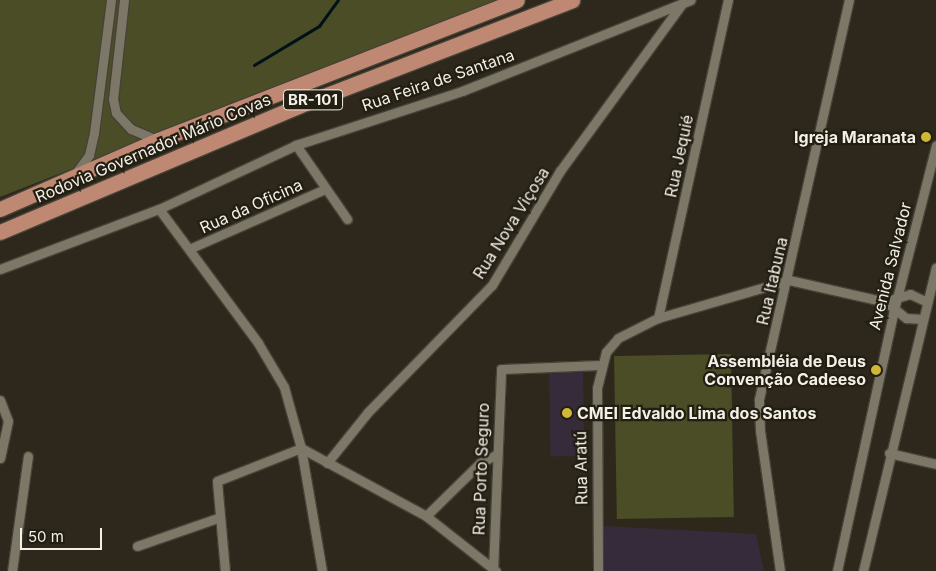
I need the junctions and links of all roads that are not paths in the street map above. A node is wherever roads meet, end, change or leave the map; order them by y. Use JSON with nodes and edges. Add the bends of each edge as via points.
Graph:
{"nodes":[{"id":1,"x":111,"y":0,"type":"edge"},
{"id":2,"x":124,"y":0,"type":"edge"},
{"id":3,"x":517,"y":0,"type":"edge"},
{"id":4,"x":572,"y":0,"type":"edge"},
{"id":5,"x":691,"y":0,"type":"edge"},
{"id":6,"x":728,"y":0,"type":"edge"},
{"id":7,"x":849,"y":0,"type":"edge"},
{"id":8,"x":681,"y":5,"type":"junction"},
{"id":9,"x":158,"y":140,"type":"junction"},
{"id":10,"x":296,"y":145,"type":"junction"},
{"id":11,"x":936,"y":145,"type":"edge"},
{"id":12,"x":71,"y":179,"type":"junction"},
{"id":13,"x":325,"y":189,"type":"junction"},
{"id":14,"x":0,"y":208,"type":"edge"},
{"id":15,"x":160,"y":209,"type":"junction"},
{"id":16,"x":347,"y":219,"type":"dead end"},
{"id":17,"x":0,"y":232,"type":"edge"},
{"id":18,"x":190,"y":249,"type":"junction"},
{"id":19,"x":936,"y":268,"type":"edge"},
{"id":20,"x":0,"y":270,"type":"edge"},
{"id":21,"x":788,"y":280,"type":"junction"},
{"id":22,"x":897,"y":298,"type":"junction"},
{"id":23,"x":886,"y":302,"type":"junction"},
{"id":24,"x":927,"y":302,"type":"junction"},
{"id":25,"x":894,"y":310,"type":"junction"},
{"id":26,"x":658,"y":318,"type":"junction"},
{"id":27,"x":923,"y":319,"type":"junction"},
{"id":28,"x":601,"y":365,"type":"junction"},
{"id":29,"x":0,"y":400,"type":"edge"},
{"id":30,"x":301,"y":448,"type":"junction"},
{"id":31,"x":889,"y":453,"type":"junction"},
{"id":32,"x":496,"y":455,"type":"junction"},
{"id":33,"x":28,"y":456,"type":"dead end"},
{"id":34,"x":0,"y":458,"type":"edge"},
{"id":35,"x":327,"y":463,"type":"junction"},
{"id":36,"x":936,"y":464,"type":"edge"},
{"id":37,"x":426,"y":516,"type":"junction"},
{"id":38,"x":218,"y":518,"type":"junction"},
{"id":39,"x":137,"y":546,"type":"dead end"},
{"id":40,"x":321,"y":568,"type":"edge"},
{"id":41,"x":12,"y":571,"type":"edge"},
{"id":42,"x":225,"y":571,"type":"edge"},
{"id":43,"x":329,"y":571,"type":"edge"},
{"id":44,"x":494,"y":571,"type":"edge"},
{"id":45,"x":598,"y":571,"type":"edge"},
{"id":46,"x":780,"y":571,"type":"edge"},
{"id":47,"x":837,"y":571,"type":"edge"},
{"id":48,"x":863,"y":571,"type":"edge"}],
"edges":[{"from":1,"to":12,"type":"street","via":[[92,138],[84,163]]},
{"from":2,"to":9,"type":"street","via":[[113,99],[116,113],[131,129]]},
{"from":3,"to":9,"type":"main road","name":"Rodovia Governador Mário Covas","number":"BR-101"},
{"from":4,"to":17,"type":"main road","name":"Rodovia Governador Mário Covas","number":"BR-101","via":[[289,110]]},
{"from":5,"to":8,"type":"street","name":"Rua Feira de Santana"},
{"from":6,"to":26,"type":"street","name":"Rua Jequié"},
{"from":7,"to":21,"type":"street","name":"Rua Itabuna"},
{"from":8,"to":10,"type":"street","name":"Rua Feira de Santana","via":[[462,91]]},
{"from":8,"to":35,"type":"street","name":"Rua Nova Viçosa","via":[[560,171],[492,285],[368,412]]},
{"from":9,"to":12,"type":"main road","name":"Rodovia Governador Mário Covas","number":"BR-101"},
{"from":10,"to":13,"type":"street"},
{"from":10,"to":15,"type":"street","name":"Rua Feira de Santana"},
{"from":11,"to":22,"type":"street","name":"Avenida Salvador"},
{"from":12,"to":14,"type":"main road","name":"Rodovia Governador Mário Covas","number":"BR-101"},
{"from":13,"to":16,"type":"street"},
{"from":13,"to":18,"type":"street","name":"Rua da Oficina"},
{"from":15,"to":18,"type":"street"},
{"from":15,"to":20,"type":"street","name":"Rua Feira de Santana"},
{"from":18,"to":30,"type":"street","via":[[271,364],[293,410]]},
{"from":19,"to":24,"type":"street"},
{"from":21,"to":23,"type":"street"},
{"from":21,"to":26,"type":"street","name":"Rua Aratú"},
{"from":21,"to":46,"type":"street","name":"Rua Itabuna","via":[[758,414]]},
{"from":22,"to":23,"type":"street"},
{"from":22,"to":24,"type":"street","via":[[910,294]]},
{"from":22,"to":25,"type":"street","name":"Avenida Salvador"},
{"from":23,"to":25,"type":"street"},
{"from":24,"to":27,"type":"street"},
{"from":25,"to":27,"type":"street","via":[[906,318]]},
{"from":25,"to":47,"type":"street","name":"Avenida Salvador"},
{"from":26,"to":28,"type":"street","name":"Rua Aratú","via":[[618,338]]},
{"from":27,"to":31,"type":"street"},
{"from":28,"to":32,"type":"street","name":"Rua Porto Seguro","via":[[501,369]]},
{"from":28,"to":45,"type":"street","name":"Rua Aratú","via":[[596,411]]},
{"from":29,"to":34,"type":"street","via":[[8,421]]},
{"from":30,"to":35,"type":"street"},
{"from":30,"to":38,"type":"street","via":[[217,481]]},
{"from":30,"to":40,"type":"street"},
{"from":31,"to":36,"type":"street"},
{"from":31,"to":48,"type":"street"},
{"from":32,"to":37,"type":"street","via":[[480,463]]},
{"from":32,"to":44,"type":"street","name":"Rua Porto Seguro"},
{"from":33,"to":41,"type":"street"},
{"from":35,"to":37,"type":"street"},
{"from":37,"to":44,"type":"street"},
{"from":38,"to":39,"type":"street"},
{"from":38,"to":42,"type":"street"},
{"from":40,"to":43,"type":"street"}]}
